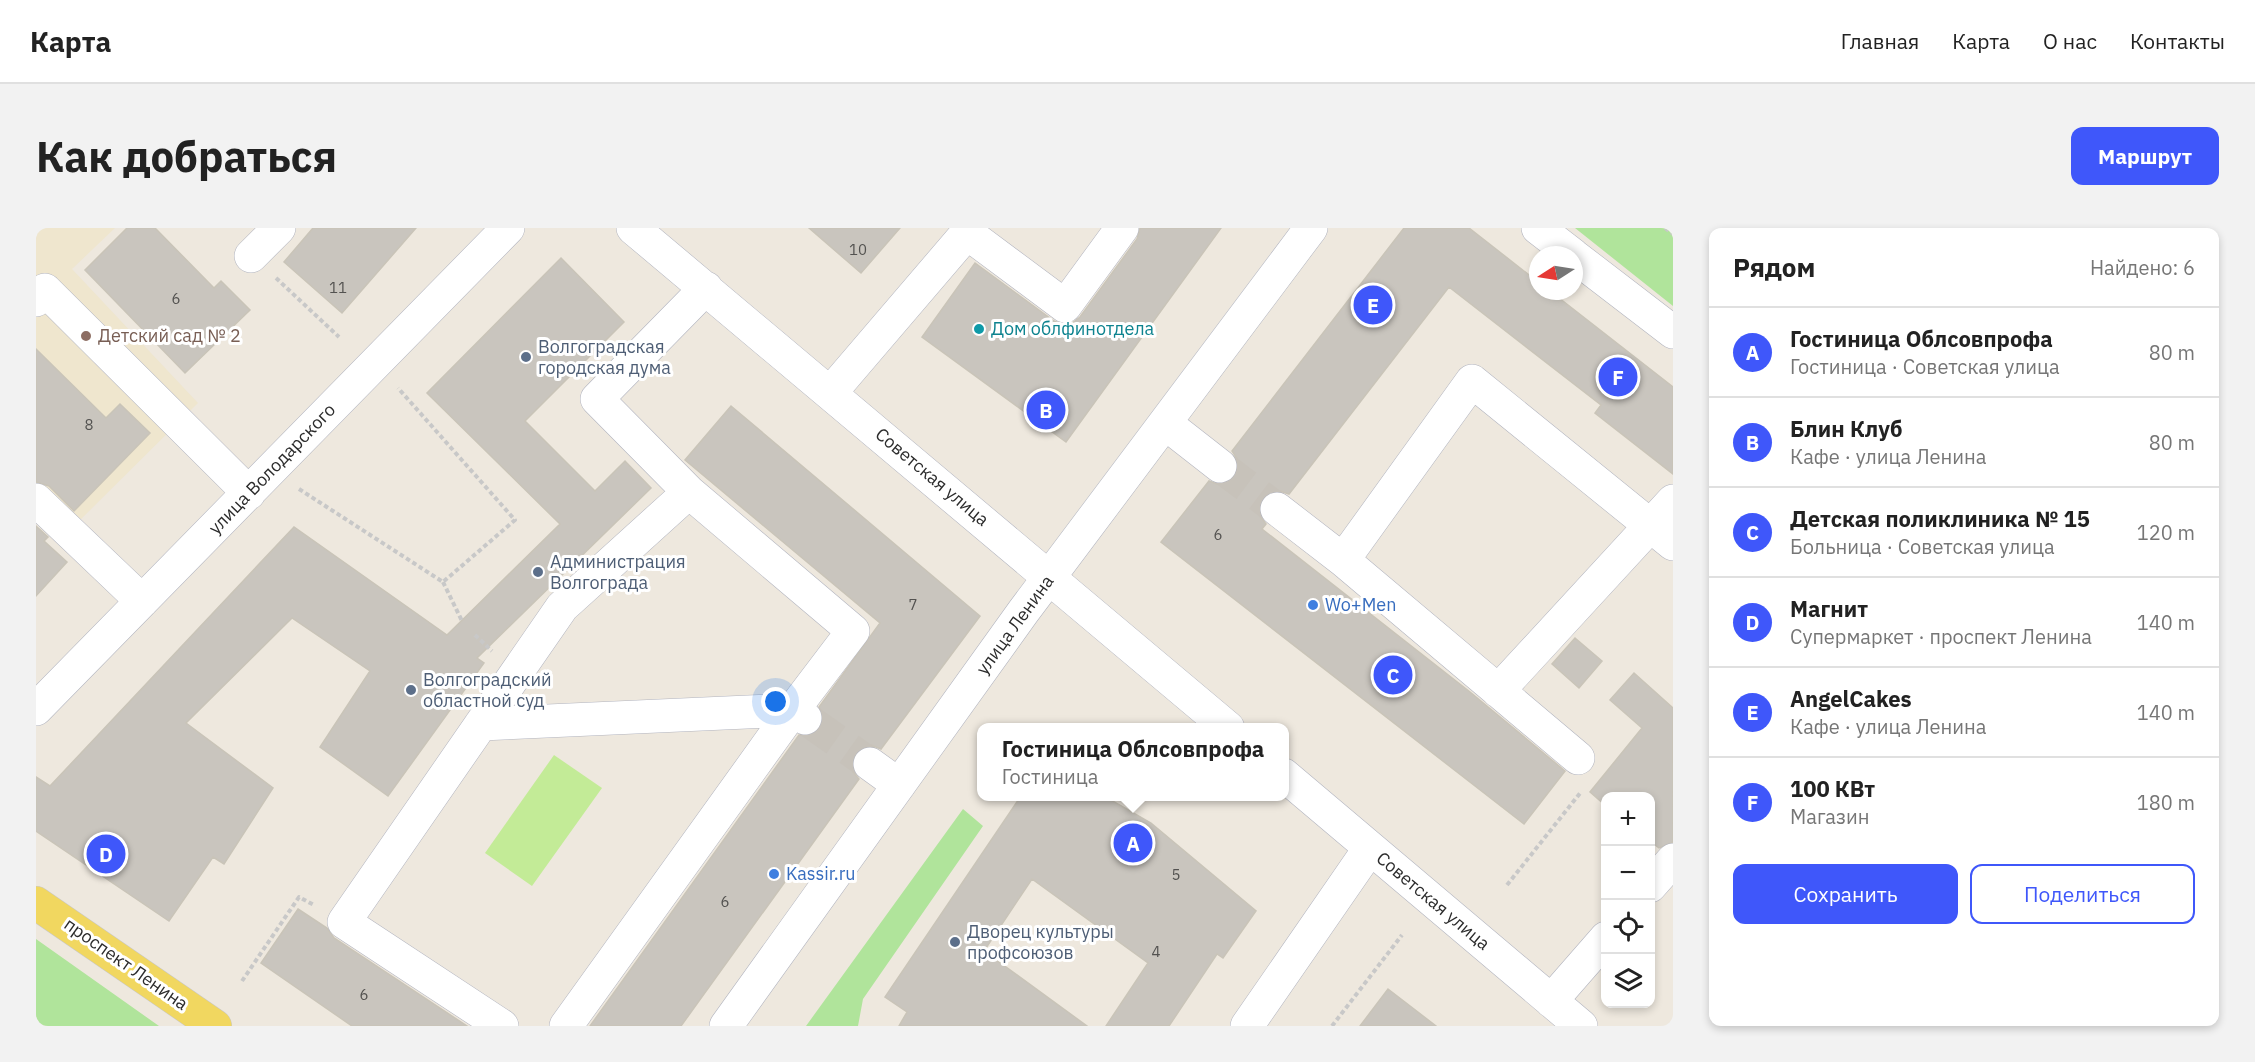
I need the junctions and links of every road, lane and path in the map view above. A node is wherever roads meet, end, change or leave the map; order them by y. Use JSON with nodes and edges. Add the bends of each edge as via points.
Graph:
{"nodes":[{"id":1,"x":279,"y":228,"type":"edge"},
{"id":2,"x":508,"y":228,"type":"edge"},
{"id":3,"x":633,"y":228,"type":"edge"},
{"id":4,"x":1122,"y":228,"type":"edge"},
{"id":5,"x":1311,"y":228,"type":"edge"},
{"id":6,"x":1538,"y":228,"type":"edge"},
{"id":7,"x":1665,"y":228,"type":"edge"},
{"id":8,"x":1673,"y":234,"type":"edge"},
{"id":9,"x":1562,"y":246,"type":"edge"},
{"id":10,"x":251,"y":256,"type":"joint"},
{"id":11,"x":1583,"y":262,"type":"edge"},
{"id":12,"x":706,"y":288,"type":"junction"},
{"id":13,"x":36,"y":300,"type":"edge"},
{"id":14,"x":1673,"y":332,"type":"edge"},
{"id":15,"x":339,"y":337,"type":"dead end"},
{"id":16,"x":375,"y":364,"type":"junction"},
{"id":17,"x":831,"y":392,"type":"junction"},
{"id":18,"x":1165,"y":423,"type":"junction"},
{"id":19,"x":1220,"y":466,"type":"tunnel mouth"},
{"id":20,"x":293,"y":485,"type":"dead end"},
{"id":21,"x":688,"y":492,"type":"junction"},
{"id":22,"x":249,"y":493,"type":"junction"},
{"id":23,"x":36,"y":500,"type":"edge"},
{"id":24,"x":1673,"y":501,"type":"edge"},
{"id":25,"x":1277,"y":509,"type":"tunnel mouth"},
{"id":26,"x":1662,"y":536,"type":"edge"},
{"id":27,"x":1343,"y":560,"type":"junction"},
{"id":28,"x":1051,"y":576,"type":"junction"},
{"id":29,"x":443,"y":582,"type":"junction"},
{"id":30,"x":142,"y":601,"type":"junction"},
{"id":31,"x":462,"y":621,"type":"dead end"},
{"id":32,"x":1498,"y":691,"type":"junction"},
{"id":33,"x":36,"y":709,"type":"edge"},
{"id":34,"x":801,"y":716,"type":"junction"},
{"id":35,"x":1222,"y":723,"type":"edge"},
{"id":36,"x":482,"y":724,"type":"junction"},
{"id":37,"x":1578,"y":758,"type":"joint"},
{"id":38,"x":870,"y":764,"type":"tunnel mouth"},
{"id":39,"x":1289,"y":779,"type":"edge"},
{"id":40,"x":899,"y":785,"type":"junction"},
{"id":41,"x":1370,"y":848,"type":"junction"},
{"id":42,"x":1507,"y":885,"type":"dead end"},
{"id":43,"x":36,"y":903,"type":"edge"},
{"id":44,"x":345,"y":922,"type":"junction"},
{"id":45,"x":1402,"y":935,"type":"dead end"},
{"id":46,"x":1601,"y":943,"type":"edge"},
{"id":47,"x":242,"y":981,"type":"dead end"},
{"id":48,"x":1551,"y":1000,"type":"junction"},
{"id":49,"x":1257,"y":1022,"type":"edge"},
{"id":50,"x":215,"y":1026,"type":"edge"},
{"id":51,"x":502,"y":1026,"type":"edge"},
{"id":52,"x":566,"y":1026,"type":"edge"},
{"id":53,"x":726,"y":1026,"type":"edge"},
{"id":54,"x":1332,"y":1026,"type":"edge"},
{"id":55,"x":1581,"y":1026,"type":"edge"}],
"edges":[{"from":1,"to":10,"type":"street"},
{"from":2,"to":16,"type":"street","name":"улица Володарского"},
{"from":3,"to":12,"type":"street","name":"Советская улица"},
{"from":4,"to":17,"type":"street","via":[[1065,306],[967,233]]},
{"from":5,"to":18,"type":"street","name":"улица Ленина"},
{"from":6,"to":9,"type":"street"},
{"from":7,"to":8,"type":"path"},
{"from":10,"to":15,"type":"path"},
{"from":11,"to":14,"type":"street"},
{"from":12,"to":17,"type":"street","name":"Советская улица"},
{"from":12,"to":21,"type":"street","via":[[597,399]]},
{"from":13,"to":22,"type":"street","via":[[45,290]]},
{"from":16,"to":22,"type":"street","name":"улица Володарского"},
{"from":16,"to":29,"type":"path","via":[[515,520]]},
{"from":17,"to":28,"type":"street","name":"Советская улица"},
{"from":18,"to":19,"type":"street"},
{"from":18,"to":28,"type":"street","name":"улица Ленина"},
{"from":20,"to":29,"type":"path"},
{"from":21,"to":34,"type":"street","via":[[853,631]]},
{"from":21,"to":36,"type":"street","via":[[562,607]]},
{"from":22,"to":30,"type":"street","name":"улица Володарского"},
{"from":23,"to":30,"type":"street"},
{"from":24,"to":26,"type":"street"},
{"from":25,"to":27,"type":"street"},
{"from":26,"to":27,"type":"street","via":[[1472,381]]},
{"from":26,"to":32,"type":"street"},
{"from":27,"to":32,"type":"street"},
{"from":28,"to":35,"type":"street","name":"Советская улица"},
{"from":28,"to":40,"type":"street","name":"улица Ленина"},
{"from":29,"to":31,"type":"path"},
{"from":30,"to":33,"type":"street","name":"улица Володарского"},
{"from":32,"to":37,"type":"street"},
{"from":34,"to":36,"type":"street"},
{"from":34,"to":52,"type":"street"},
{"from":36,"to":44,"type":"street"},
{"from":37,"to":42,"type":"path","via":[[1584,788]]},
{"from":38,"to":40,"type":"street"},
{"from":39,"to":41,"type":"street","name":"Советская улица"},
{"from":40,"to":53,"type":"street","name":"улица Ленина"},
{"from":41,"to":48,"type":"street","name":"Советская улица"},
{"from":41,"to":49,"type":"street"},
{"from":43,"to":50,"type":"main road","name":"проспект Ленина"},
{"from":44,"to":47,"type":"path","via":[[299,897]]},
{"from":44,"to":51,"type":"street"},
{"from":45,"to":54,"type":"path"},
{"from":46,"to":48,"type":"street"},
{"from":48,"to":55,"type":"street","name":"Советская улица"}]}
